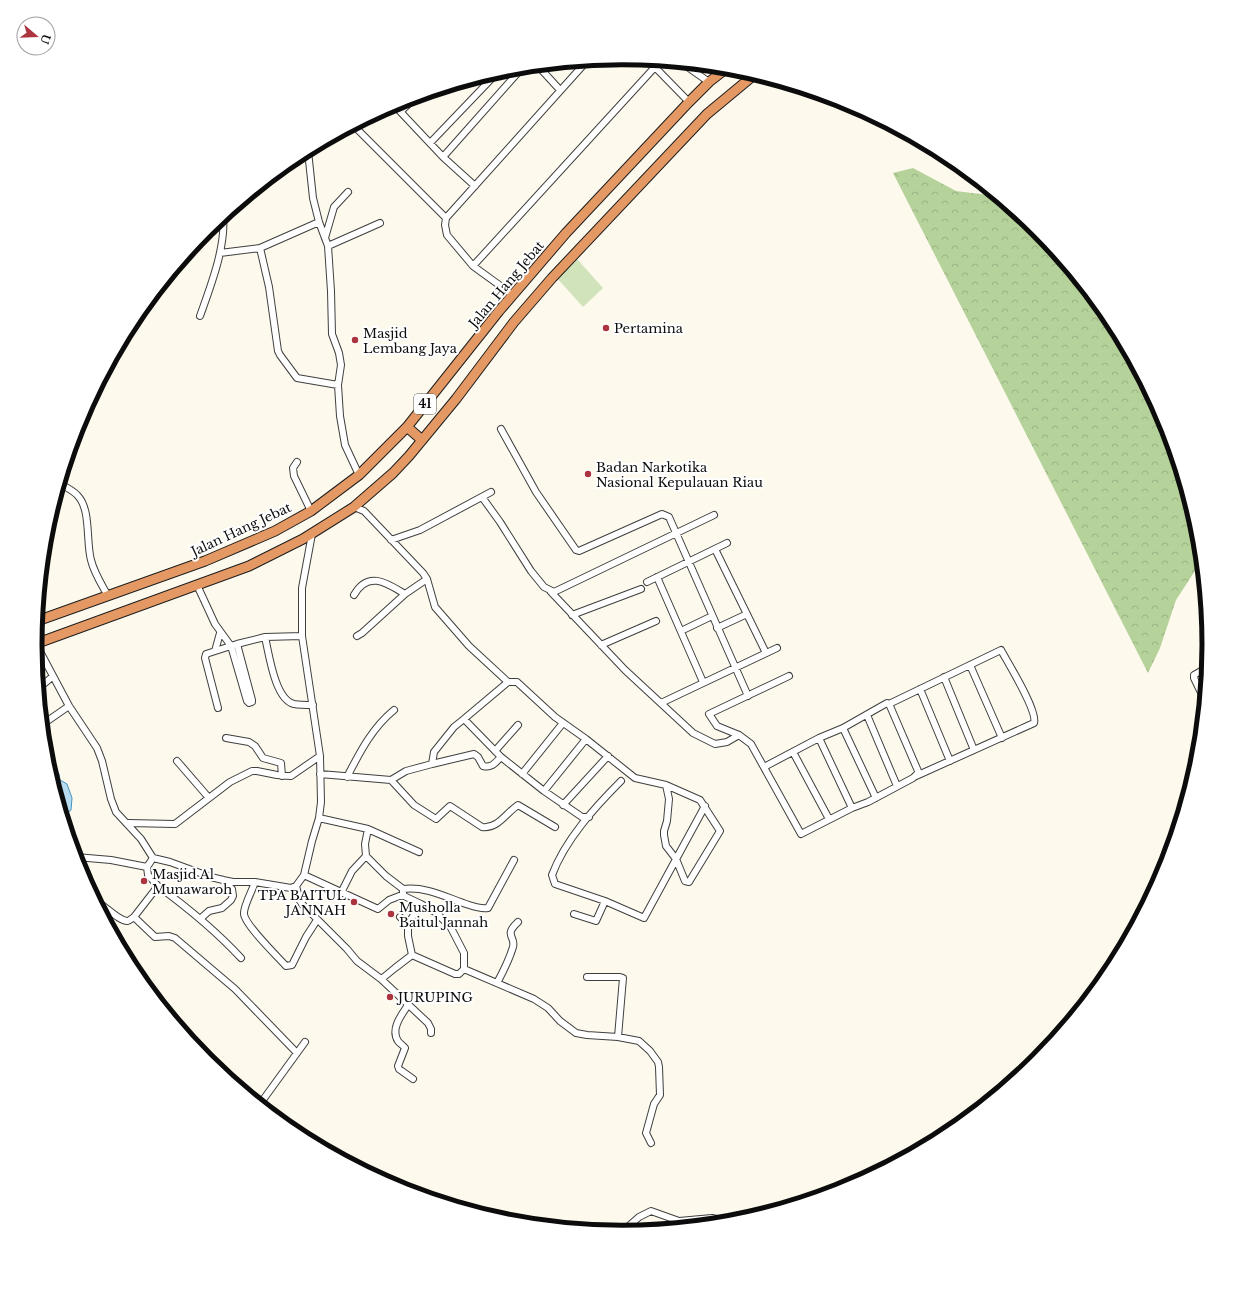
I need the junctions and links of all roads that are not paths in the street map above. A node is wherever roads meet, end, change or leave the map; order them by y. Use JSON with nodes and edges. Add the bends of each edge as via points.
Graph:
{"nodes":[{"id":1,"x":582,"y":66,"type":"edge"},
{"id":2,"x":655,"y":66,"type":"joint"},
{"id":3,"x":691,"y":69,"type":"edge"},
{"id":4,"x":542,"y":71,"type":"edge"},
{"id":5,"x":720,"y":73,"type":"edge"},
{"id":6,"x":516,"y":75,"type":"edge"},
{"id":7,"x":748,"y":79,"type":"edge"},
{"id":8,"x":490,"y":81,"type":"edge"},
{"id":9,"x":709,"y":82,"type":"junction"},
{"id":10,"x":560,"y":90,"type":"junction"},
{"id":11,"x":689,"y":102,"type":"junction"},
{"id":12,"x":406,"y":107,"type":"edge"},
{"id":13,"x":399,"y":110,"type":"edge"},
{"id":14,"x":401,"y":112,"type":"junction"},
{"id":15,"x":358,"y":130,"type":"edge"},
{"id":16,"x":430,"y":143,"type":"junction"},
{"id":17,"x":309,"y":158,"type":"edge"},
{"id":18,"x":443,"y":158,"type":"junction"},
{"id":19,"x":475,"y":186,"type":"junction"},
{"id":20,"x":348,"y":192,"type":"dead end"},
{"id":21,"x":446,"y":218,"type":"junction"},
{"id":22,"x":319,"y":222,"type":"junction"},
{"id":23,"x":380,"y":223,"type":"dead end"},
{"id":24,"x":223,"y":225,"type":"edge"},
{"id":25,"x":325,"y":238,"type":"junction"},
{"id":26,"x":328,"y":246,"type":"junction"},
{"id":27,"x":260,"y":248,"type":"junction"},
{"id":28,"x":220,"y":253,"type":"junction"},
{"id":29,"x":473,"y":266,"type":"junction"},
{"id":30,"x":513,"y":295,"type":"junction"},
{"id":31,"x":200,"y":316,"type":"dead end"},
{"id":32,"x":338,"y":385,"type":"junction"},
{"id":33,"x":407,"y":427,"type":"junction"},
{"id":34,"x":501,"y":429,"type":"dead end"},
{"id":35,"x":422,"y":440,"type":"junction"},
{"id":36,"x":297,"y":462,"type":"dead end"},
{"id":37,"x":359,"y":476,"type":"junction"},
{"id":38,"x":64,"y":487,"type":"edge"},
{"id":39,"x":490,"y":492,"type":"dead end"},
{"id":40,"x":482,"y":497,"type":"junction"},
{"id":41,"x":354,"y":507,"type":"junction"},
{"id":42,"x":311,"y":511,"type":"junction"},
{"id":43,"x":714,"y":515,"type":"dead end"},
{"id":44,"x":677,"y":533,"type":"junction"},
{"id":45,"x":312,"y":534,"type":"junction"},
{"id":46,"x":391,"y":540,"type":"junction"},
{"id":47,"x":727,"y":543,"type":"dead end"},
{"id":48,"x":715,"y":549,"type":"junction"},
{"id":49,"x":688,"y":562,"type":"junction"},
{"id":50,"x":657,"y":577,"type":"junction"},
{"id":51,"x":427,"y":579,"type":"junction"},
{"id":52,"x":647,"y":582,"type":"dead end"},
{"id":53,"x":197,"y":585,"type":"junction"},
{"id":54,"x":641,"y":589,"type":"dead end"},
{"id":55,"x":551,"y":592,"type":"junction"},
{"id":56,"x":405,"y":594,"type":"junction"},
{"id":57,"x":354,"y":595,"type":"dead end"},
{"id":58,"x":108,"y":596,"type":"junction"},
{"id":59,"x":747,"y":614,"type":"junction"},
{"id":60,"x":572,"y":615,"type":"junction"},
{"id":61,"x":712,"y":616,"type":"junction"},
{"id":62,"x":43,"y":619,"type":"edge"},
{"id":63,"x":656,"y":620,"type":"dead end"},
{"id":64,"x":717,"y":628,"type":"junction"},
{"id":65,"x":681,"y":631,"type":"junction"},
{"id":66,"x":220,"y":633,"type":"junction"},
{"id":67,"x":302,"y":636,"type":"junction"},
{"id":68,"x":356,"y":636,"type":"dead end"},
{"id":69,"x":265,"y":637,"type":"junction"},
{"id":70,"x":42,"y":642,"type":"edge"},
{"id":71,"x":234,"y":645,"type":"junction"},
{"id":72,"x":601,"y":645,"type":"junction"},
{"id":73,"x":777,"y":648,"type":"dead end"},
{"id":74,"x":215,"y":651,"type":"junction"},
{"id":75,"x":766,"y":653,"type":"junction"},
{"id":76,"x":42,"y":657,"type":"edge"},
{"id":77,"x":970,"y":665,"type":"junction"},
{"id":78,"x":735,"y":668,"type":"junction"},
{"id":79,"x":1202,"y":670,"type":"edge"},
{"id":80,"x":789,"y":676,"type":"dead end"},
{"id":81,"x":52,"y":677,"type":"junction"},
{"id":82,"x":944,"y":677,"type":"junction"},
{"id":83,"x":508,"y":682,"type":"junction"},
{"id":84,"x":703,"y":682,"type":"junction"},
{"id":85,"x":43,"y":684,"type":"edge"},
{"id":86,"x":920,"y":689,"type":"junction"},
{"id":87,"x":1201,"y":692,"type":"edge"},
{"id":88,"x":748,"y":696,"type":"junction"},
{"id":89,"x":661,"y":703,"type":"junction"},
{"id":90,"x":889,"y":704,"type":"junction"},
{"id":91,"x":313,"y":705,"type":"junction"},
{"id":92,"x":69,"y":706,"type":"junction"},
{"id":93,"x":218,"y":708,"type":"dead end"},
{"id":94,"x":394,"y":710,"type":"dead end"},
{"id":95,"x":867,"y":715,"type":"junction"},
{"id":96,"x":464,"y":719,"type":"junction"},
{"id":97,"x":47,"y":721,"type":"edge"},
{"id":98,"x":563,"y":723,"type":"junction"},
{"id":99,"x":518,"y":725,"type":"dead end"},
{"id":100,"x":843,"y":728,"type":"junction"},
{"id":101,"x":739,"y":735,"type":"junction"},
{"id":102,"x":226,"y":738,"type":"dead end"},
{"id":103,"x":819,"y":738,"type":"junction"},
{"id":104,"x":1002,"y":738,"type":"junction"},
{"id":105,"x":586,"y":739,"type":"junction"},
{"id":106,"x":974,"y":750,"type":"junction"},
{"id":107,"x":496,"y":751,"type":"junction"},
{"id":108,"x":793,"y":752,"type":"junction"},
{"id":109,"x":320,"y":756,"type":"junction"},
{"id":110,"x":608,"y":756,"type":"junction"},
{"id":111,"x":501,"y":757,"type":"junction"},
{"id":112,"x":177,"y":761,"type":"dead end"},
{"id":113,"x":950,"y":761,"type":"junction"},
{"id":114,"x":432,"y":764,"type":"junction"},
{"id":115,"x":764,"y":767,"type":"junction"},
{"id":116,"x":320,"y":774,"type":"junction"},
{"id":117,"x":522,"y":774,"type":"junction"},
{"id":118,"x":282,"y":776,"type":"junction"},
{"id":119,"x":916,"y":776,"type":"junction"},
{"id":120,"x":347,"y":777,"type":"junction"},
{"id":121,"x":391,"y":780,"type":"junction"},
{"id":122,"x":621,"y":781,"type":"dead end"},
{"id":123,"x":666,"y":785,"type":"junction"},
{"id":124,"x":897,"y":786,"type":"junction"},
{"id":125,"x":544,"y":791,"type":"junction"},
{"id":126,"x":209,"y":798,"type":"junction"},
{"id":127,"x":876,"y":798,"type":"junction"},
{"id":128,"x":563,"y":804,"type":"junction"},
{"id":129,"x":705,"y":806,"type":"junction"},
{"id":130,"x":852,"y":808,"type":"junction"},
{"id":131,"x":589,"y":817,"type":"junction"},
{"id":132,"x":319,"y":818,"type":"junction"},
{"id":133,"x":829,"y":819,"type":"junction"},
{"id":134,"x":128,"y":823,"type":"junction"},
{"id":135,"x":555,"y":828,"type":"dead end"},
{"id":136,"x":368,"y":829,"type":"junction"},
{"id":137,"x":418,"y":852,"type":"dead end"},
{"id":138,"x":366,"y":856,"type":"junction"},
{"id":139,"x":82,"y":858,"type":"edge"},
{"id":140,"x":153,"y":858,"type":"junction"},
{"id":141,"x":676,"y":859,"type":"junction"},
{"id":142,"x":514,"y":860,"type":"dead end"},
{"id":143,"x":146,"y":867,"type":"junction"},
{"id":144,"x":304,"y":875,"type":"junction"},
{"id":145,"x":223,"y":880,"type":"junction"},
{"id":146,"x":255,"y":882,"type":"junction"},
{"id":147,"x":158,"y":886,"type":"junction"},
{"id":148,"x":296,"y":886,"type":"junction"},
{"id":149,"x":403,"y":892,"type":"junction"},
{"id":150,"x":341,"y":893,"type":"junction"},
{"id":151,"x":605,"y":901,"type":"junction"},
{"id":152,"x":421,"y":904,"type":"junction"},
{"id":153,"x":105,"y":907,"type":"edge"},
{"id":154,"x":574,"y":914,"type":"dead end"},
{"id":155,"x":400,"y":917,"type":"dead end"},
{"id":156,"x":134,"y":918,"type":"junction"},
{"id":157,"x":200,"y":918,"type":"junction"},
{"id":158,"x":317,"y":920,"type":"junction"},
{"id":159,"x":518,"y":922,"type":"dead end"},
{"id":160,"x":408,"y":924,"type":"junction"},
{"id":161,"x":412,"y":956,"type":"junction"},
{"id":162,"x":241,"y":958,"type":"dead end"},
{"id":163,"x":464,"y":969,"type":"junction"},
{"id":164,"x":587,"y":977,"type":"dead end"},
{"id":165,"x":381,"y":979,"type":"junction"},
{"id":166,"x":497,"y":983,"type":"junction"},
{"id":167,"x":408,"y":1004,"type":"junction"},
{"id":168,"x":431,"y":1034,"type":"dead end"},
{"id":169,"x":618,"y":1037,"type":"junction"},
{"id":170,"x":305,"y":1042,"type":"dead end"},
{"id":171,"x":297,"y":1053,"type":"junction"},
{"id":172,"x":413,"y":1079,"type":"dead end"},
{"id":173,"x":262,"y":1101,"type":"edge"},
{"id":174,"x":651,"y":1142,"type":"dead end"},
{"id":175,"x":714,"y":1218,"type":"edge"},
{"id":176,"x":629,"y":1226,"type":"edge"}],
"edges":[{"from":1,"to":10,"type":"street"},
{"from":2,"to":11,"type":"street"},
{"from":2,"to":29,"type":"street"},
{"from":3,"to":9,"type":"street"},
{"from":4,"to":10,"type":"street"},
{"from":5,"to":9,"type":"highway","name":"Jalan Hang Jebat","number":"41"},
{"from":6,"to":18,"type":"street"},
{"from":7,"to":35,"type":"highway","via":[[707,114],[552,278],[514,322]]},
{"from":8,"to":16,"type":"street"},
{"from":9,"to":11,"type":"highway","name":"Jalan Hang Jebat","number":"41"},
{"from":10,"to":19,"type":"street"},
{"from":11,"to":30,"type":"highway","name":"Jalan Hang Jebat","number":"41","via":[[566,233]]},
{"from":12,"to":14,"type":"street"},
{"from":13,"to":14,"type":"street"},
{"from":14,"to":16,"type":"street"},
{"from":15,"to":21,"type":"street"},
{"from":16,"to":18,"type":"street"},
{"from":17,"to":22,"type":"street","via":[[313,198]]},
{"from":18,"to":19,"type":"street"},
{"from":19,"to":21,"type":"street"},
{"from":20,"to":25,"type":"street","via":[[334,207]]},
{"from":21,"to":29,"type":"street","via":[[447,235]]},
{"from":22,"to":25,"type":"street"},
{"from":22,"to":27,"type":"street"},
{"from":23,"to":26,"type":"street"},
{"from":24,"to":28,"type":"street"},
{"from":25,"to":26,"type":"street"},
{"from":26,"to":32,"type":"street","via":[[332,334],[341,365]]},
{"from":27,"to":28,"type":"street"},
{"from":27,"to":32,"type":"street","via":[[280,355],[298,379]]},
{"from":28,"to":31,"type":"street"},
{"from":29,"to":30,"type":"street"},
{"from":30,"to":33,"type":"highway","name":"Jalan Hang Jebat","number":"41"},
{"from":32,"to":37,"type":"street","via":[[345,445]]},
{"from":33,"to":35,"type":"highway"},
{"from":33,"to":37,"type":"highway","name":"Jalan Hang Jebat","number":"41"},
{"from":34,"to":44,"type":"street","via":[[536,492],[576,550],[593,546],[662,514],[669,516]]},
{"from":35,"to":41,"type":"highway","via":[[392,473]]},
{"from":36,"to":42,"type":"street","via":[[293,468],[294,476]]},
{"from":37,"to":42,"type":"highway","name":"Jalan Hang Jebat","number":"41"},
{"from":38,"to":58,"type":"street","via":[[82,501],[88,522],[91,560]]},
{"from":39,"to":40,"type":"street"},
{"from":40,"to":46,"type":"street","via":[[420,530]]},
{"from":40,"to":55,"type":"street","via":[[531,571]]},
{"from":41,"to":45,"type":"highway"},
{"from":41,"to":46,"type":"street","via":[[364,511]]},
{"from":42,"to":58,"type":"highway","name":"Jalan Hang Jebat","number":"41","via":[[275,531],[205,562]]},
{"from":43,"to":44,"type":"street"},
{"from":44,"to":49,"type":"street"},
{"from":44,"to":55,"type":"street"},
{"from":45,"to":53,"type":"highway","via":[[249,566]]},
{"from":45,"to":67,"type":"street","via":[[302,588]]},
{"from":46,"to":51,"type":"street"},
{"from":47,"to":48,"type":"street"},
{"from":48,"to":49,"type":"street"},
{"from":48,"to":59,"type":"street"},
{"from":49,"to":50,"type":"street"},
{"from":49,"to":61,"type":"street"},
{"from":50,"to":52,"type":"street"},
{"from":50,"to":65,"type":"street"},
{"from":51,"to":56,"type":"street"},
{"from":51,"to":83,"type":"street","via":[[435,607],[469,646]]},
{"from":53,"to":66,"type":"street"},
{"from":53,"to":70,"type":"highway"},
{"from":54,"to":60,"type":"street"},
{"from":55,"to":60,"type":"street"},
{"from":56,"to":57,"type":"street","via":[[381,581],[375,581],[358,588]]},
{"from":56,"to":68,"type":"street"},
{"from":58,"to":62,"type":"highway","name":"Jalan Hang Jebat","number":"41"},
{"from":59,"to":64,"type":"street"},
{"from":59,"to":75,"type":"street"},
{"from":60,"to":72,"type":"street"},
{"from":61,"to":64,"type":"street"},
{"from":61,"to":65,"type":"street"},
{"from":63,"to":72,"type":"street"},
{"from":64,"to":78,"type":"street"},
{"from":65,"to":84,"type":"street"},
{"from":66,"to":71,"type":"street"},
{"from":66,"to":74,"type":"street"},
{"from":67,"to":69,"type":"street"},
{"from":67,"to":91,"type":"street"},
{"from":69,"to":71,"type":"street"},
{"from":69,"to":91,"type":"street","via":[[276,685],[288,701],[294,704]]},
{"from":71,"to":71,"type":"street","via":[[252,700],[249,703],[247,701]]},
{"from":71,"to":74,"type":"street"},
{"from":72,"to":89,"type":"street"},
{"from":73,"to":75,"type":"street"},
{"from":74,"to":93,"type":"street","via":[[207,653],[205,658]]},
{"from":75,"to":78,"type":"street"},
{"from":76,"to":81,"type":"street"},
{"from":77,"to":82,"type":"street"},
{"from":77,"to":104,"type":"street"},
{"from":77,"to":104,"type":"street","via":[[1001,650],[1028,700],[1035,718],[1034,723]]},
{"from":78,"to":84,"type":"street"},
{"from":78,"to":88,"type":"street"},
{"from":79,"to":87,"type":"street","via":[[1194,675]]},
{"from":80,"to":88,"type":"street"},
{"from":81,"to":85,"type":"street"},
{"from":81,"to":92,"type":"street"},
{"from":82,"to":86,"type":"street"},
{"from":82,"to":106,"type":"street"},
{"from":83,"to":96,"type":"street"},
{"from":83,"to":98,"type":"street","via":[[520,684]]},
{"from":84,"to":89,"type":"street"},
{"from":86,"to":90,"type":"street"},
{"from":86,"to":113,"type":"street"},
{"from":88,"to":101,"type":"street","via":[[709,714],[717,726]]},
{"from":89,"to":101,"type":"street","via":[[693,733],[715,744],[727,742]]},
{"from":90,"to":95,"type":"street"},
{"from":90,"to":119,"type":"street","via":[[918,771]]},
{"from":91,"to":109,"type":"street"},
{"from":92,"to":97,"type":"street"},
{"from":92,"to":134,"type":"street","via":[[97,748],[116,812]]},
{"from":94,"to":120,"type":"street","via":[[374,730]]},
{"from":95,"to":100,"type":"street"},
{"from":95,"to":124,"type":"street"},
{"from":96,"to":107,"type":"street"},
{"from":96,"to":114,"type":"street","via":[[454,727],[434,752]]},
{"from":98,"to":105,"type":"street"},
{"from":98,"to":117,"type":"street"},
{"from":99,"to":107,"type":"street"},
{"from":100,"to":103,"type":"street"},
{"from":100,"to":127,"type":"street"},
{"from":101,"to":115,"type":"street","via":[[751,744]]},
{"from":102,"to":118,"type":"street","via":[[249,742],[263,758],[281,763]]},
{"from":103,"to":108,"type":"street"},
{"from":103,"to":130,"type":"street"},
{"from":104,"to":106,"type":"street"},
{"from":105,"to":110,"type":"street"},
{"from":105,"to":125,"type":"street"},
{"from":106,"to":113,"type":"street"},
{"from":107,"to":111,"type":"street"},
{"from":108,"to":115,"type":"street"},
{"from":108,"to":133,"type":"street"},
{"from":109,"to":116,"type":"street"},
{"from":109,"to":118,"type":"street","via":[[293,775]]},
{"from":110,"to":123,"type":"street","via":[[635,778]]},
{"from":110,"to":128,"type":"street"},
{"from":111,"to":114,"type":"street","via":[[494,765],[488,767],[483,766],[474,754]]},
{"from":111,"to":117,"type":"street"},
{"from":112,"to":126,"type":"street"},
{"from":113,"to":119,"type":"street"},
{"from":114,"to":121,"type":"street"},
{"from":115,"to":133,"type":"street","via":[[801,834]]},
{"from":116,"to":120,"type":"street"},
{"from":116,"to":132,"type":"street"},
{"from":117,"to":125,"type":"street"},
{"from":118,"to":126,"type":"street","via":[[252,771],[230,782]]},
{"from":119,"to":124,"type":"street"},
{"from":120,"to":121,"type":"street"},
{"from":121,"to":135,"type":"street","via":[[414,804],[436,820],[450,806],[486,828],[501,821],[518,805]]},
{"from":122,"to":131,"type":"street"},
{"from":123,"to":129,"type":"street","via":[[700,800]]},
{"from":123,"to":141,"type":"street","via":[[669,799],[664,835],[666,846]]},
{"from":124,"to":127,"type":"street"},
{"from":125,"to":128,"type":"street"},
{"from":126,"to":134,"type":"street","via":[[175,824]]},
{"from":127,"to":130,"type":"street"},
{"from":128,"to":131,"type":"street","via":[[582,818]]},
{"from":129,"to":141,"type":"street"},
{"from":129,"to":141,"type":"street","via":[[720,832],[689,882],[685,881]]},
{"from":130,"to":133,"type":"street"},
{"from":131,"to":151,"type":"street","via":[[570,839],[552,874],[555,884]]},
{"from":132,"to":136,"type":"street"},
{"from":132,"to":144,"type":"street"},
{"from":134,"to":140,"type":"street"},
{"from":136,"to":137,"type":"street"},
{"from":136,"to":138,"type":"street"},
{"from":138,"to":149,"type":"street"},
{"from":138,"to":150,"type":"street","via":[[352,871]]},
{"from":139,"to":143,"type":"street"},
{"from":140,"to":143,"type":"street"},
{"from":140,"to":145,"type":"street"},
{"from":141,"to":151,"type":"street","via":[[645,918]]},
{"from":142,"to":149,"type":"street","via":[[488,908],[458,902],[424,889],[414,888]]},
{"from":143,"to":147,"type":"street","via":[[148,875]]},
{"from":144,"to":148,"type":"street"},
{"from":144,"to":150,"type":"street"},
{"from":145,"to":146,"type":"street"},
{"from":145,"to":157,"type":"street","via":[[232,889],[232,900],[222,908],[209,911]]},
{"from":146,"to":148,"type":"street","via":[[291,888]]},
{"from":146,"to":158,"type":"street","via":[[244,915],[252,928],[286,966],[292,965]]},
{"from":147,"to":156,"type":"street"},
{"from":147,"to":157,"type":"street"},
{"from":148,"to":158,"type":"street","via":[[300,902]]},
{"from":149,"to":150,"type":"street","via":[[378,909]]},
{"from":149,"to":152,"type":"street"},
{"from":151,"to":154,"type":"street","via":[[596,921]]},
{"from":152,"to":160,"type":"street"},
{"from":152,"to":163,"type":"street","via":[[441,916],[450,926],[464,953]]},
{"from":153,"to":156,"type":"street","via":[[125,921]]},
{"from":155,"to":160,"type":"street"},
{"from":156,"to":171,"type":"street","via":[[155,937],[175,938],[235,989]]},
{"from":157,"to":162,"type":"street"},
{"from":158,"to":165,"type":"street","via":[[357,961]]},
{"from":159,"to":166,"type":"street","via":[[510,933],[513,946]]},
{"from":160,"to":161,"type":"street"},
{"from":161,"to":163,"type":"street","via":[[455,974]]},
{"from":161,"to":165,"type":"street"},
{"from":163,"to":166,"type":"street"},
{"from":164,"to":169,"type":"street","via":[[623,978]]},
{"from":165,"to":167,"type":"street"},
{"from":166,"to":169,"type":"street","via":[[545,1006],[576,1033]]},
{"from":167,"to":168,"type":"street","via":[[429,1025]]},
{"from":167,"to":172,"type":"street","via":[[397,1023],[395,1033],[405,1048],[399,1069]]},
{"from":169,"to":174,"type":"street","via":[[639,1041],[650,1051],[660,1067],[660,1095],[654,1104],[646,1133]]},
{"from":170,"to":171,"type":"street"},
{"from":171,"to":173,"type":"street"},
{"from":175,"to":176,"type":"street","via":[[679,1221],[651,1211]]}]}
